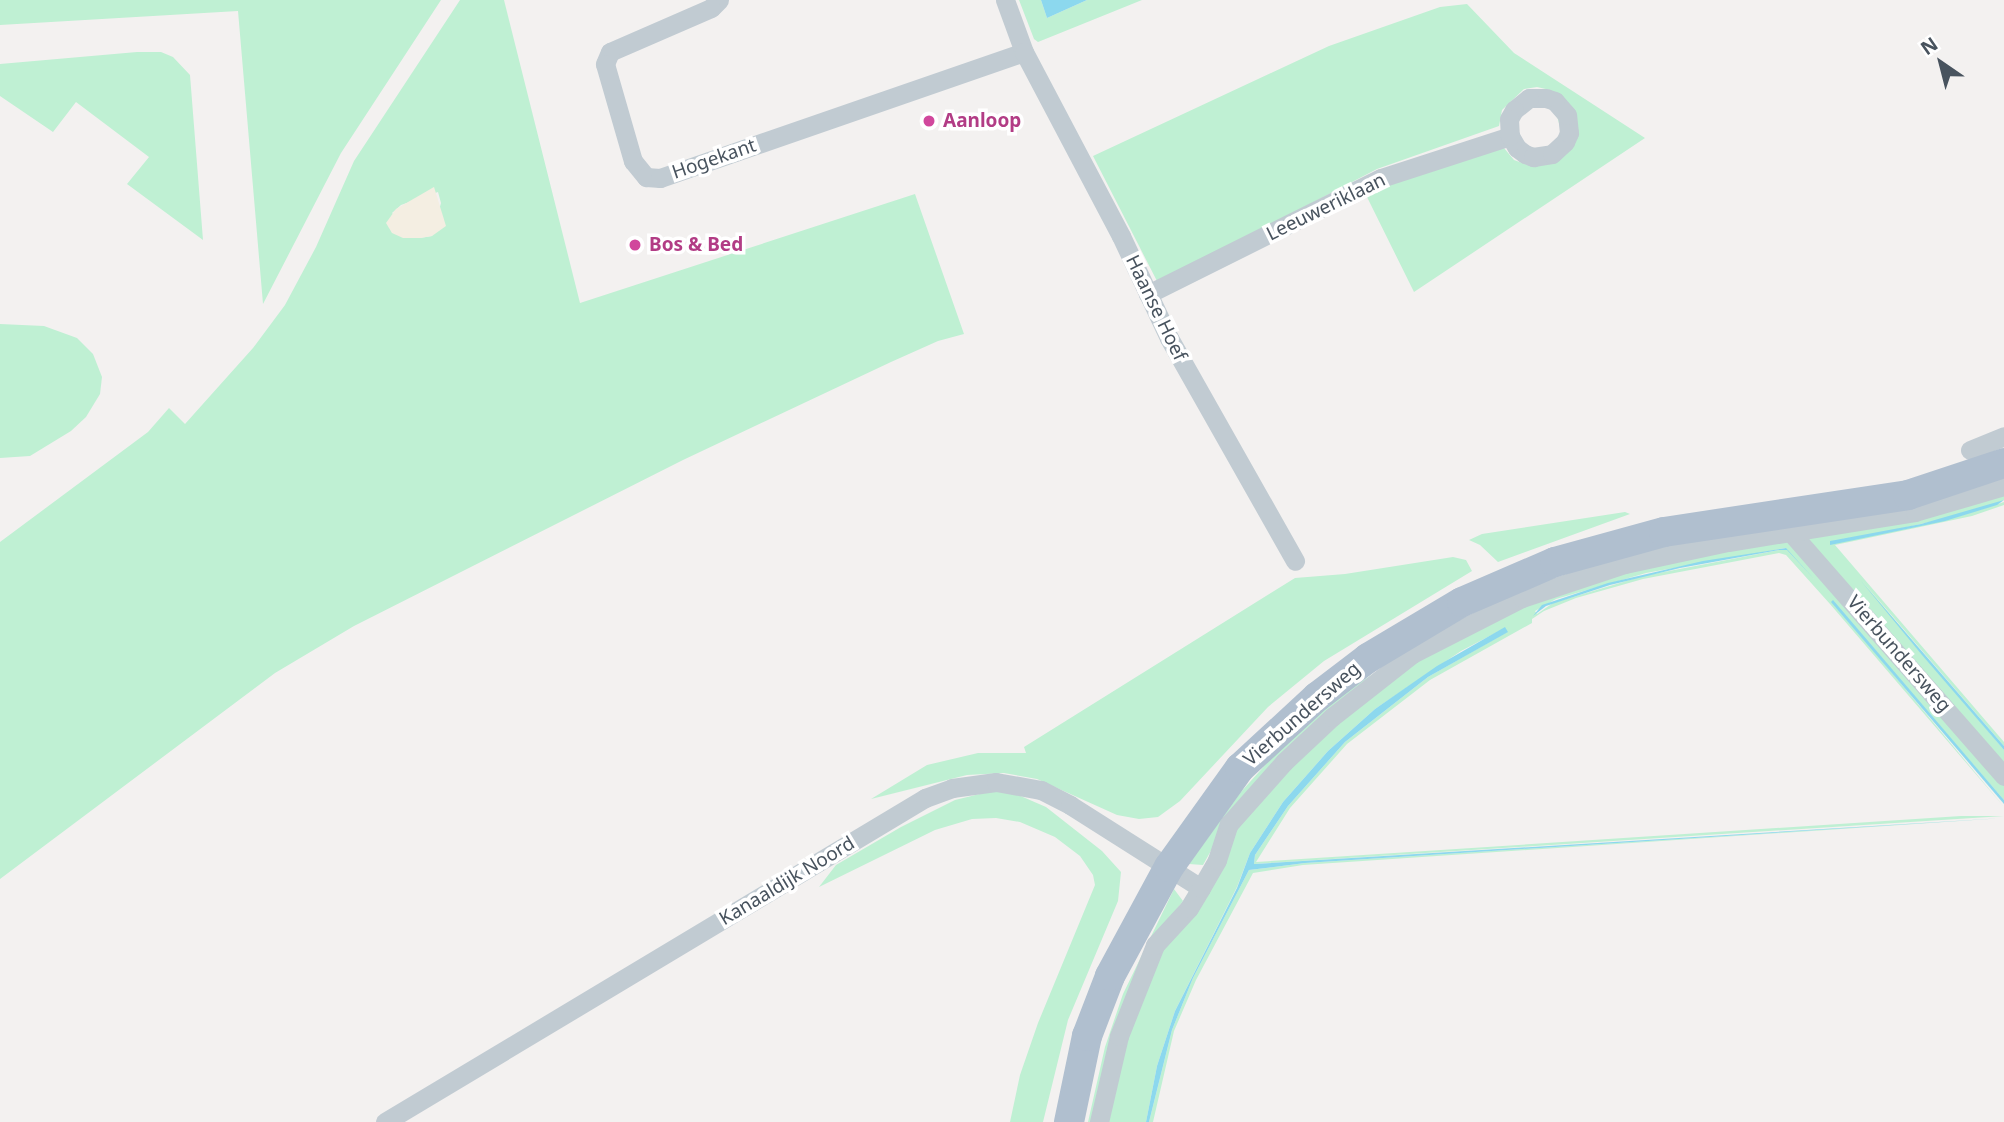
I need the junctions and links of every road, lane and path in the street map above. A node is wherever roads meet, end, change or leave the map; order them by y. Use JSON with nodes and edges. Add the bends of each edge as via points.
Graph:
{"nodes":[{"id":1,"x":719,"y":0,"type":"edge"},
{"id":2,"x":1005,"y":0,"type":"edge"},
{"id":3,"x":1024,"y":52,"type":"junction"},
{"id":4,"x":1510,"y":136,"type":"dead end"},
{"id":5,"x":1148,"y":294,"type":"junction"},
{"id":6,"x":2004,"y":436,"type":"edge"},
{"id":7,"x":1970,"y":450,"type":"dead end"},
{"id":8,"x":2004,"y":463,"type":"edge"},
{"id":9,"x":2004,"y":486,"type":"edge"},
{"id":10,"x":1784,"y":525,"type":"junction"},
{"id":11,"x":1295,"y":561,"type":"dead end"},
{"id":12,"x":2004,"y":776,"type":"edge"},
{"id":13,"x":1169,"y":867,"type":"junction"},
{"id":14,"x":1202,"y":888,"type":"junction"},
{"id":15,"x":385,"y":1122,"type":"edge"},
{"id":16,"x":1069,"y":1122,"type":"edge"},
{"id":17,"x":1099,"y":1122,"type":"edge"}],
"edges":[{"from":1,"to":3,"type":"street","name":"Hogekant","via":[[610,52],[605,64],[633,161],[646,177],[660,178]]},
{"from":2,"to":3,"type":"street","name":"Haanse Hoef"},
{"from":3,"to":5,"type":"street","name":"Haanse Hoef"},
{"from":4,"to":5,"type":"street","name":"Leeuweriklaan","via":[[1381,178]]},
{"from":5,"to":11,"type":"street","name":"Haanse Hoef"},
{"from":6,"to":7,"type":"street"},
{"from":8,"to":10,"type":"main road","name":"Vierbundersweg","via":[[1908,495]]},
{"from":9,"to":10,"type":"street","name":"Vierbundersweg","via":[[1915,512]]},
{"from":10,"to":12,"type":"street","name":"Vierbundersweg"},
{"from":10,"to":13,"type":"main road","name":"Vierbundersweg","via":[[1664,532],[1567,558],[1430,619],[1317,696],[1240,768]]},
{"from":10,"to":14,"type":"street","name":"Vierbundersweg","via":[[1590,575],[1522,598],[1412,654],[1332,716],[1252,797],[1229,824]]},
{"from":13,"to":14,"type":"street","name":"Kanaaldijk Noord"},
{"from":13,"to":15,"type":"street","name":"Kanaaldijk Noord","via":[[1041,790],[996,782],[952,788],[925,798]]},
{"from":13,"to":16,"type":"main road","name":"Vierbundersweg","via":[[1110,976],[1087,1036]]},
{"from":14,"to":17,"type":"street","name":"Vierbundersweg","via":[[1155,945],[1119,1036]]}]}
